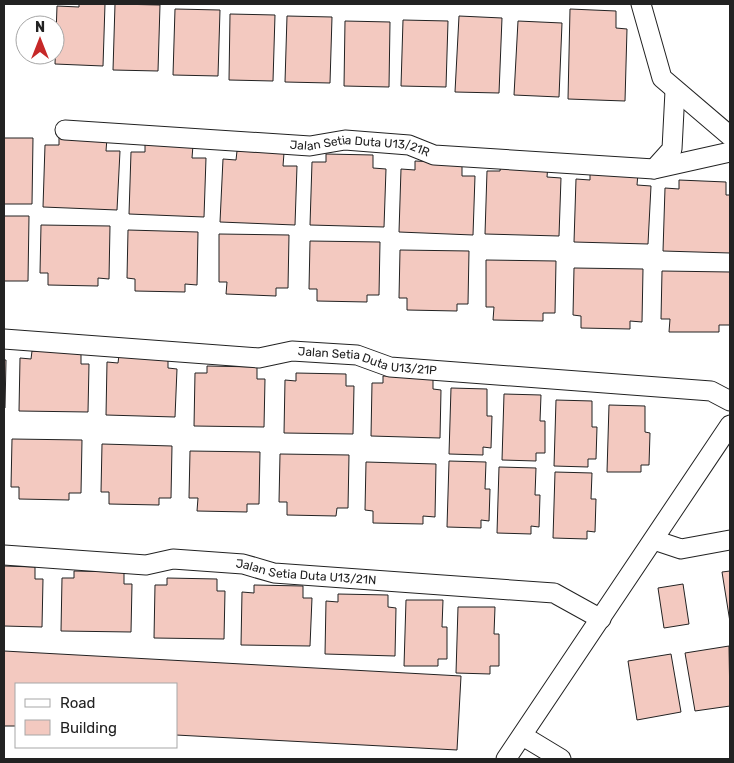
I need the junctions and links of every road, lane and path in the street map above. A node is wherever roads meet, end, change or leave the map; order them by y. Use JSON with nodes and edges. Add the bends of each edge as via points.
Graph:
{"nodes":[{"id":1,"x":641,"y":4,"type":"edge"},
{"id":2,"x":675,"y":91,"type":"junction"},
{"id":3,"x":65,"y":130,"type":"dead end"},
{"id":4,"x":730,"y":136,"type":"edge"},
{"id":5,"x":730,"y":152,"type":"edge"},
{"id":6,"x":654,"y":169,"type":"junction"},
{"id":7,"x":4,"y":339,"type":"edge"},
{"id":8,"x":730,"y":401,"type":"edge"},
{"id":9,"x":730,"y":425,"type":"edge"},
{"id":10,"x":654,"y":540,"type":"junction"},
{"id":11,"x":730,"y":540,"type":"edge"},
{"id":12,"x":4,"y":555,"type":"edge"},
{"id":13,"x":601,"y":619,"type":"junction"},
{"id":14,"x":523,"y":736,"type":"junction"},
{"id":15,"x":506,"y":759,"type":"edge"},
{"id":16,"x":562,"y":759,"type":"edge"}],
"edges":[{"from":1,"to":2,"type":"street","via":[[662,78]]},
{"from":2,"to":4,"type":"street"},
{"from":2,"to":6,"type":"street","via":[[672,149]]},
{"from":3,"to":6,"type":"street","name":"Jalan Setia Duta U13/21R","via":[[310,146],[345,140],[409,145],[434,155]]},
{"from":5,"to":6,"type":"street","name":"Jalan Setia Duta U13/21R"},
{"from":7,"to":8,"type":"street","name":"Jalan Setia Duta U13/21P","via":[[259,358],[292,351],[357,355],[390,367],[711,391]]},
{"from":9,"to":10,"type":"street"},
{"from":10,"to":11,"type":"street","via":[[682,549]]},
{"from":10,"to":13,"type":"street"},
{"from":12,"to":13,"type":"street","name":"Jalan Setia Duta U13/21N","via":[[146,565],[173,559],[208,561],[243,564],[274,573],[554,592]]},
{"from":13,"to":14,"type":"street"},
{"from":14,"to":15,"type":"street"},
{"from":14,"to":16,"type":"street"}]}
